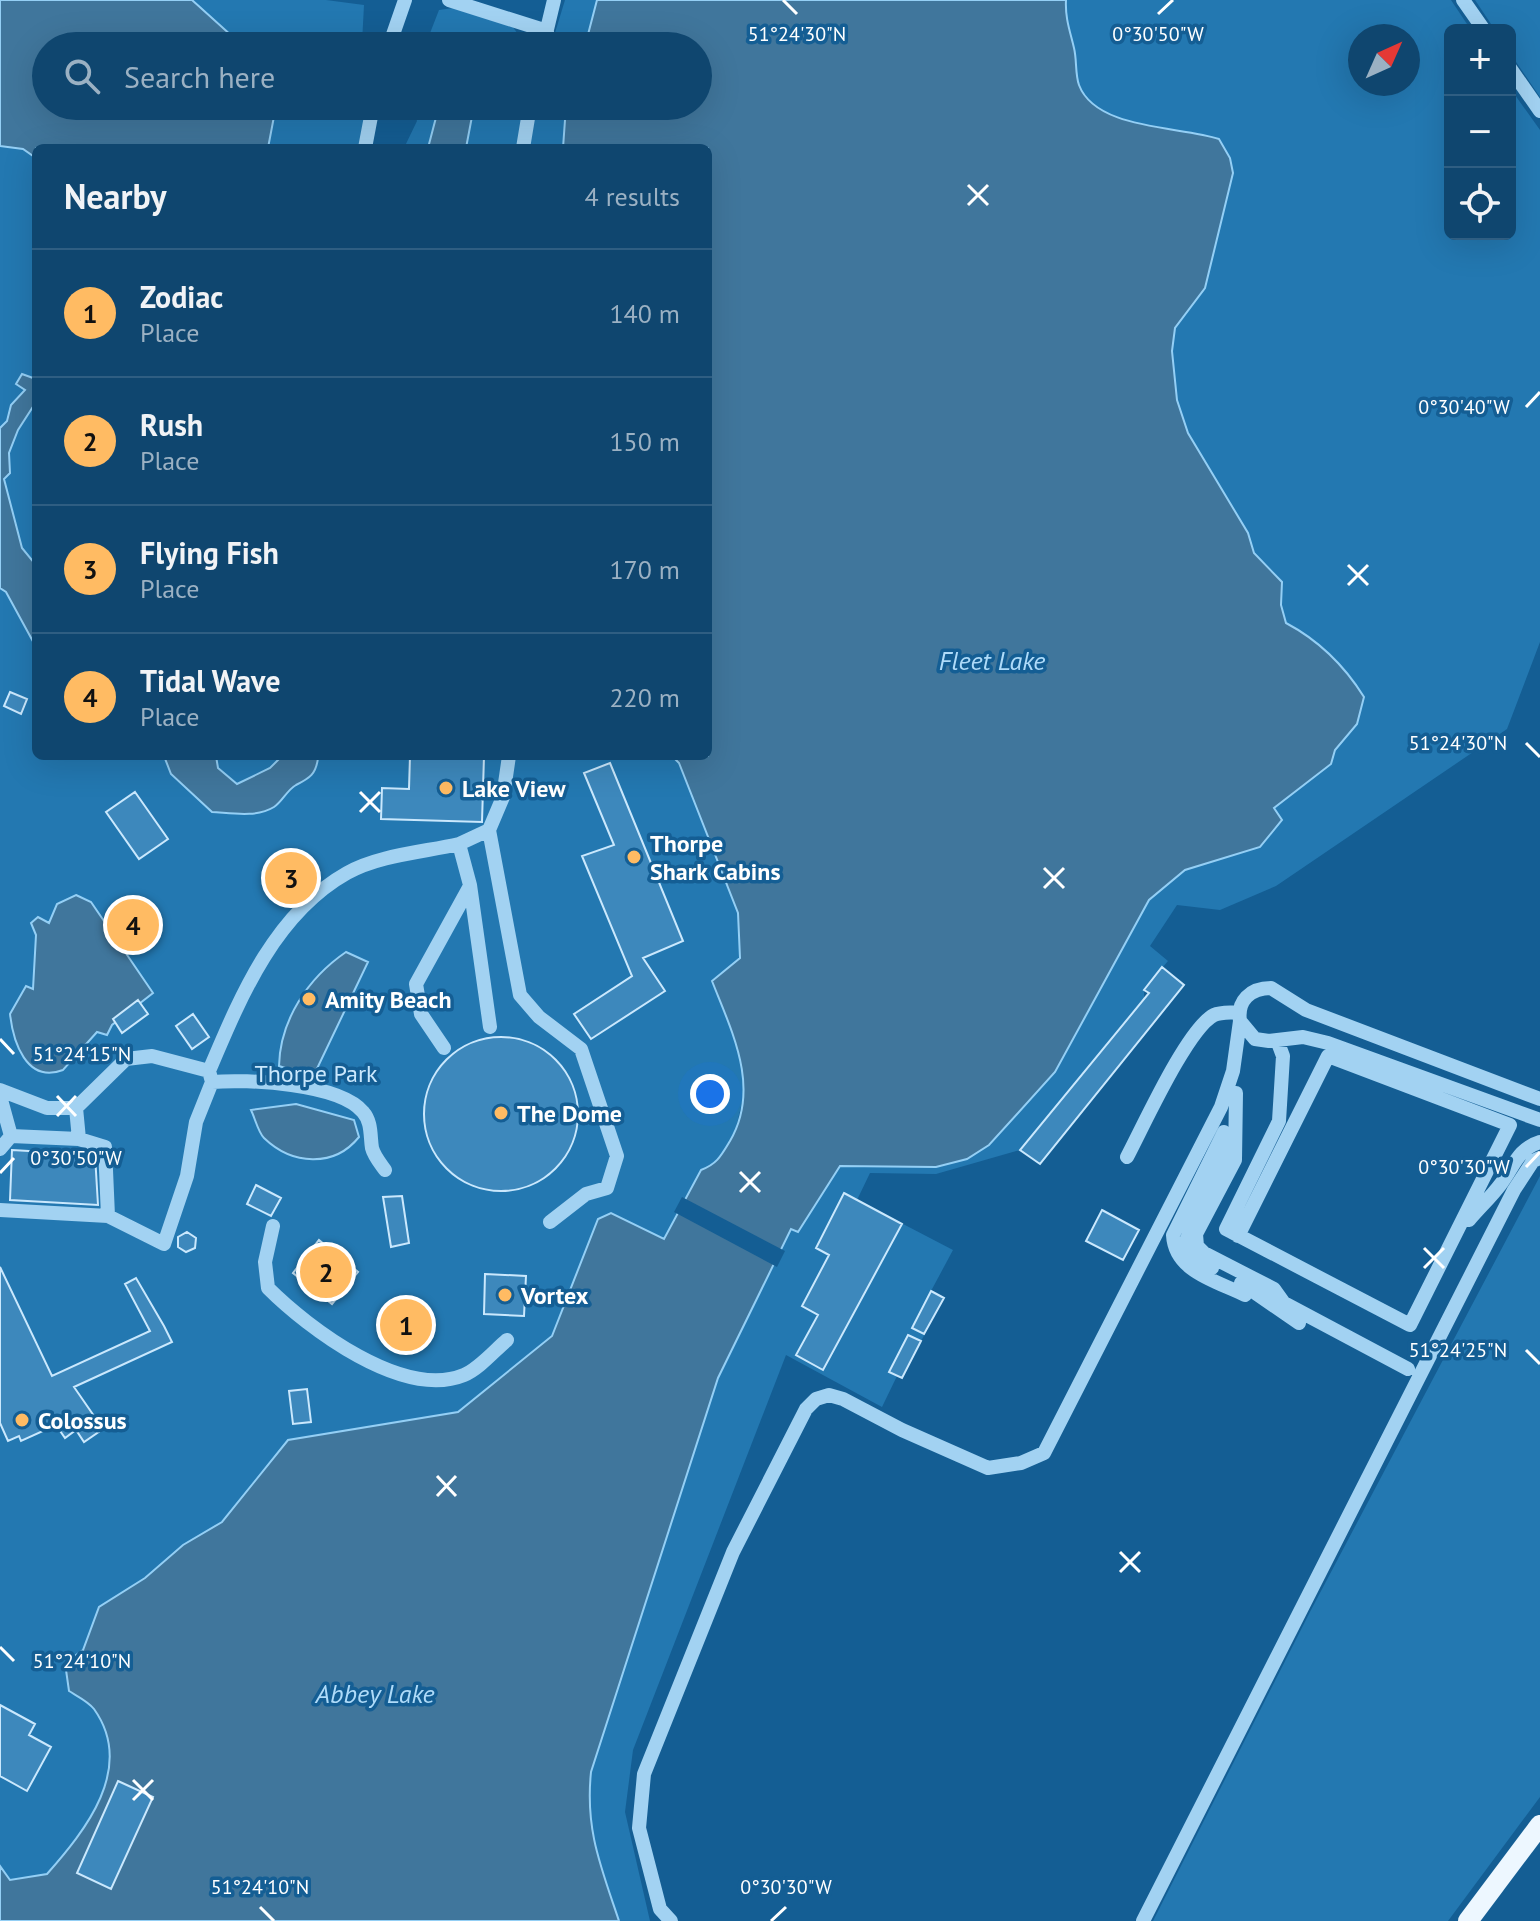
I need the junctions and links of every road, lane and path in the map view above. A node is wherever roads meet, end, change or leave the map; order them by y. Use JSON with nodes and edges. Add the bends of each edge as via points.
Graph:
{"nodes":[{"id":1,"x":405,"y":0,"type":"edge"},
{"id":2,"x":449,"y":0,"type":"edge"},
{"id":3,"x":554,"y":0,"type":"edge"},
{"id":4,"x":1463,"y":0,"type":"edge"},
{"id":5,"x":1480,"y":24,"type":"edge"},
{"id":6,"x":547,"y":31,"type":"joint"},
{"id":7,"x":394,"y":32,"type":"edge"},
{"id":8,"x":1516,"y":77,"type":"edge"},
{"id":9,"x":1540,"y":111,"type":"edge"},
{"id":10,"x":370,"y":120,"type":"edge"},
{"id":11,"x":528,"y":120,"type":"edge"},
{"id":12,"x":366,"y":144,"type":"edge"},
{"id":13,"x":524,"y":144,"type":"edge"},
{"id":14,"x":508,"y":760,"type":"edge"},
{"id":15,"x":489,"y":830,"type":"junction"},
{"id":16,"x":459,"y":844,"type":"junction"},
{"id":17,"x":470,"y":885,"type":"junction"},
{"id":18,"x":1239,"y":1017,"type":"junction"},
{"id":19,"x":490,"y":1027,"type":"dead end"},
{"id":20,"x":1248,"y":1035,"type":"junction"},
{"id":21,"x":1277,"y":1040,"type":"junction"},
{"id":22,"x":444,"y":1048,"type":"dead end"},
{"id":23,"x":210,"y":1076,"type":"junction"},
{"id":24,"x":0,"y":1093,"type":"edge"},
{"id":25,"x":1236,"y":1093,"type":"junction"},
{"id":26,"x":1539,"y":1095,"type":"edge"},
{"id":27,"x":76,"y":1108,"type":"junction"},
{"id":28,"x":1226,"y":1110,"type":"junction"},
{"id":29,"x":1540,"y":1120,"type":"edge"},
{"id":30,"x":11,"y":1136,"type":"junction"},
{"id":31,"x":79,"y":1139,"type":"junction"},
{"id":32,"x":1540,"y":1142,"type":"edge"},
{"id":33,"x":0,"y":1149,"type":"edge"},
{"id":34,"x":1127,"y":1157,"type":"dead end"},
{"id":35,"x":1540,"y":1158,"type":"edge"},
{"id":36,"x":385,"y":1170,"type":"dead end"},
{"id":37,"x":0,"y":1210,"type":"edge"},
{"id":38,"x":108,"y":1216,"type":"junction"},
{"id":39,"x":550,"y":1222,"type":"dead end"},
{"id":40,"x":273,"y":1226,"type":"dead end"},
{"id":41,"x":1232,"y":1233,"type":"junction"},
{"id":42,"x":1455,"y":1235,"type":"junction"},
{"id":43,"x":1245,"y":1295,"type":"dead end"},
{"id":44,"x":1299,"y":1323,"type":"dead end"},
{"id":45,"x":507,"y":1340,"type":"dead end"},
{"id":46,"x":1408,"y":1369,"type":"dead end"},
{"id":47,"x":1540,"y":1825,"type":"edge"},
{"id":48,"x":671,"y":1921,"type":"edge"},
{"id":49,"x":1143,"y":1921,"type":"edge"},
{"id":50,"x":1468,"y":1921,"type":"edge"}],
"edges":[{"from":1,"to":7,"type":"street"},
{"from":2,"to":6,"type":"street"},
{"from":3,"to":6,"type":"street"},
{"from":4,"to":5,"type":"street"},
{"from":8,"to":9,"type":"street"},
{"from":10,"to":12,"type":"street"},
{"from":11,"to":13,"type":"street"},
{"from":14,"to":15,"type":"street","via":[[503,797]]},
{"from":15,"to":16,"type":"street"},
{"from":15,"to":39,"type":"street","via":[[520,995],[581,1049],[617,1156],[607,1188],[586,1194]]},
{"from":16,"to":17,"type":"street"},
{"from":16,"to":23,"type":"street","via":[[366,865],[307,902],[273,941]]},
{"from":17,"to":19,"type":"street"},
{"from":17,"to":22,"type":"street","via":[[416,984],[421,1014]]},
{"from":18,"to":20,"type":"street"},
{"from":18,"to":26,"type":"street","via":[[1246,996],[1271,988],[1306,1010]]},
{"from":18,"to":28,"type":"street"},
{"from":18,"to":34,"type":"street","via":[[1216,1014],[1196,1033]]},
{"from":20,"to":21,"type":"street"},
{"from":20,"to":25,"type":"street"},
{"from":21,"to":29,"type":"street","via":[[1303,1037],[1328,1043]]},
{"from":21,"to":41,"type":"street","via":[[1283,1056],[1279,1121]]},
{"from":23,"to":27,"type":"street","via":[[152,1056],[126,1059]]},
{"from":23,"to":36,"type":"street","via":[[304,1086],[349,1102],[370,1124],[373,1152]]},
{"from":23,"to":38,"type":"street","via":[[187,1176],[164,1244]]},
{"from":24,"to":27,"type":"street","via":[[47,1108]]},
{"from":24,"to":30,"type":"street"},
{"from":25,"to":28,"type":"street"},
{"from":25,"to":46,"type":"street","via":[[1235,1160],[1196,1234],[1197,1246],[1274,1289],[1284,1303]]},
{"from":27,"to":31,"type":"street"},
{"from":28,"to":43,"type":"street","via":[[1173,1235],[1174,1245],[1187,1267]]},
{"from":28,"to":44,"type":"street","via":[[1226,1153],[1188,1231],[1186,1251],[1256,1290]]},
{"from":28,"to":48,"type":"street","via":[[1048,1454],[988,1468],[843,1399],[829,1395],[806,1409],[733,1552],[644,1774],[639,1828],[660,1909]]},
{"from":30,"to":31,"type":"street"},
{"from":30,"to":33,"type":"street"},
{"from":31,"to":38,"type":"street","via":[[105,1147]]},
{"from":32,"to":42,"type":"street","via":[[1517,1157],[1501,1184]]},
{"from":35,"to":49,"type":"street","via":[[1514,1190]]},
{"from":37,"to":38,"type":"street"},
{"from":40,"to":45,"type":"street","via":[[265,1262],[268,1288],[316,1330],[355,1354],[429,1381],[465,1375]]},
{"from":41,"to":42,"type":"street","via":[[1410,1325]]},
{"from":41,"to":42,"type":"street","via":[[1328,1056],[1510,1125]]},
{"from":47,"to":50,"type":"main road"}]}
